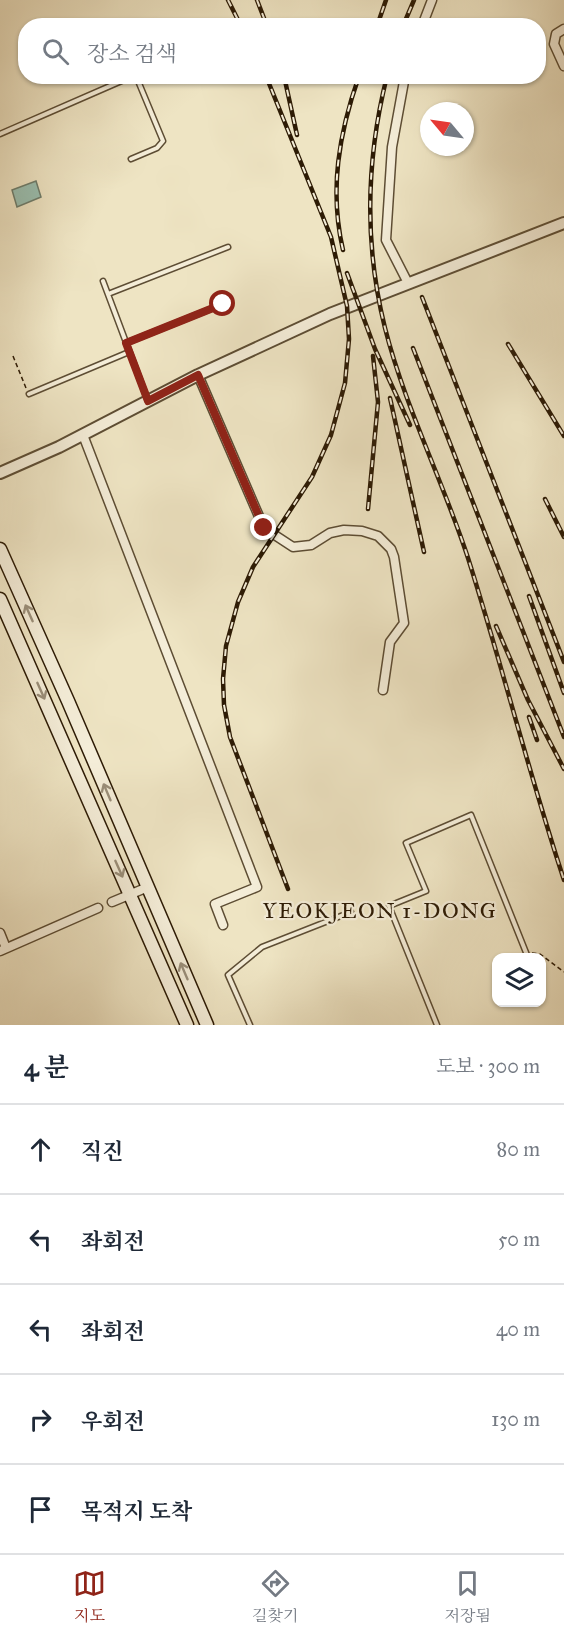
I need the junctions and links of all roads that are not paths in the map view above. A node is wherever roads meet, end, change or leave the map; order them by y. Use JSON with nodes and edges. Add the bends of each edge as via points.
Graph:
{"nodes":[{"id":1,"x":432,"y":0,"type":"edge"},
{"id":2,"x":425,"y":18,"type":"edge"},
{"id":3,"x":564,"y":29,"type":"edge"},
{"id":4,"x":564,"y":66,"type":"edge"},
{"id":5,"x":116,"y":84,"type":"edge"},
{"id":6,"x":138,"y":84,"type":"edge"},
{"id":7,"x":404,"y":84,"type":"edge"},
{"id":8,"x":0,"y":134,"type":"edge"},
{"id":9,"x":131,"y":159,"type":"dead end"},
{"id":10,"x":564,"y":223,"type":"edge"},
{"id":11,"x":228,"y":247,"type":"dead end"},
{"id":12,"x":103,"y":280,"type":"dead end"},
{"id":13,"x":408,"y":283,"type":"junction"},
{"id":14,"x":108,"y":294,"type":"junction"},
{"id":15,"x":223,"y":304,"type":"dead end"},
{"id":16,"x":126,"y":343,"type":"junction"},
{"id":17,"x":129,"y":352,"type":"junction"},
{"id":18,"x":198,"y":375,"type":"junction"},
{"id":19,"x":29,"y":394,"type":"road end"},
{"id":20,"x":148,"y":401,"type":"junction"},
{"id":21,"x":83,"y":435,"type":"junction"},
{"id":22,"x":0,"y":473,"type":"edge"},
{"id":23,"x":0,"y":549,"type":"edge"},
{"id":24,"x":0,"y":599,"type":"edge"},
{"id":25,"x":382,"y":690,"type":"dead end"},
{"id":26,"x":147,"y":886,"type":"junction"},
{"id":27,"x":130,"y":894,"type":"junction"},
{"id":28,"x":111,"y":902,"type":"dead end"},
{"id":29,"x":98,"y":908,"type":"dead end"},
{"id":30,"x":351,"y":912,"type":"dead end"},
{"id":31,"x":223,"y":925,"type":"dead end"},
{"id":32,"x":0,"y":933,"type":"edge"},
{"id":33,"x":3,"y":950,"type":"edge"},
{"id":34,"x":526,"y":953,"type":"edge"},
{"id":35,"x":187,"y":1025,"type":"edge"},
{"id":36,"x":207,"y":1025,"type":"edge"},
{"id":37,"x":250,"y":1025,"type":"edge"},
{"id":38,"x":437,"y":1025,"type":"edge"}],
"edges":[{"from":1,"to":2,"type":"street"},
{"from":3,"to":4,"type":"street","via":[[556,34],[554,44]]},
{"from":5,"to":8,"type":"lane"},
{"from":6,"to":9,"type":"lane","via":[[163,141],[157,148]]},
{"from":7,"to":13,"type":"street","via":[[392,147],[386,240]]},
{"from":10,"to":13,"type":"street"},
{"from":11,"to":14,"type":"lane"},
{"from":12,"to":14,"type":"lane"},
{"from":13,"to":18,"type":"street"},
{"from":14,"to":16,"type":"lane"},
{"from":15,"to":16,"type":"lane"},
{"from":16,"to":17,"type":"lane"},
{"from":17,"to":19,"type":"lane"},
{"from":17,"to":20,"type":"lane"},
{"from":18,"to":20,"type":"street"},
{"from":18,"to":25,"type":"street","via":[[264,528],[293,547],[312,545],[330,533],[344,530],[378,536],[391,549],[404,623],[390,642]]},
{"from":20,"to":21,"type":"street"},
{"from":21,"to":22,"type":"street"},
{"from":21,"to":31,"type":"street","via":[[257,887],[215,904]]},
{"from":26,"to":23,"type":"main road","one_way":true},
{"from":24,"to":27,"type":"main road","one_way":true},
{"from":26,"to":27,"type":"street"},
{"from":36,"to":26,"type":"main road","one_way":true},
{"from":27,"to":28,"type":"street"},
{"from":27,"to":35,"type":"main road"},
{"from":29,"to":33,"type":"street"},
{"from":30,"to":37,"type":"lane","via":[[262,947],[228,975]]},
{"from":32,"to":33,"type":"street"},
{"from":34,"to":38,"type":"lane","via":[[471,815],[406,843],[426,891],[389,906]]}]}
